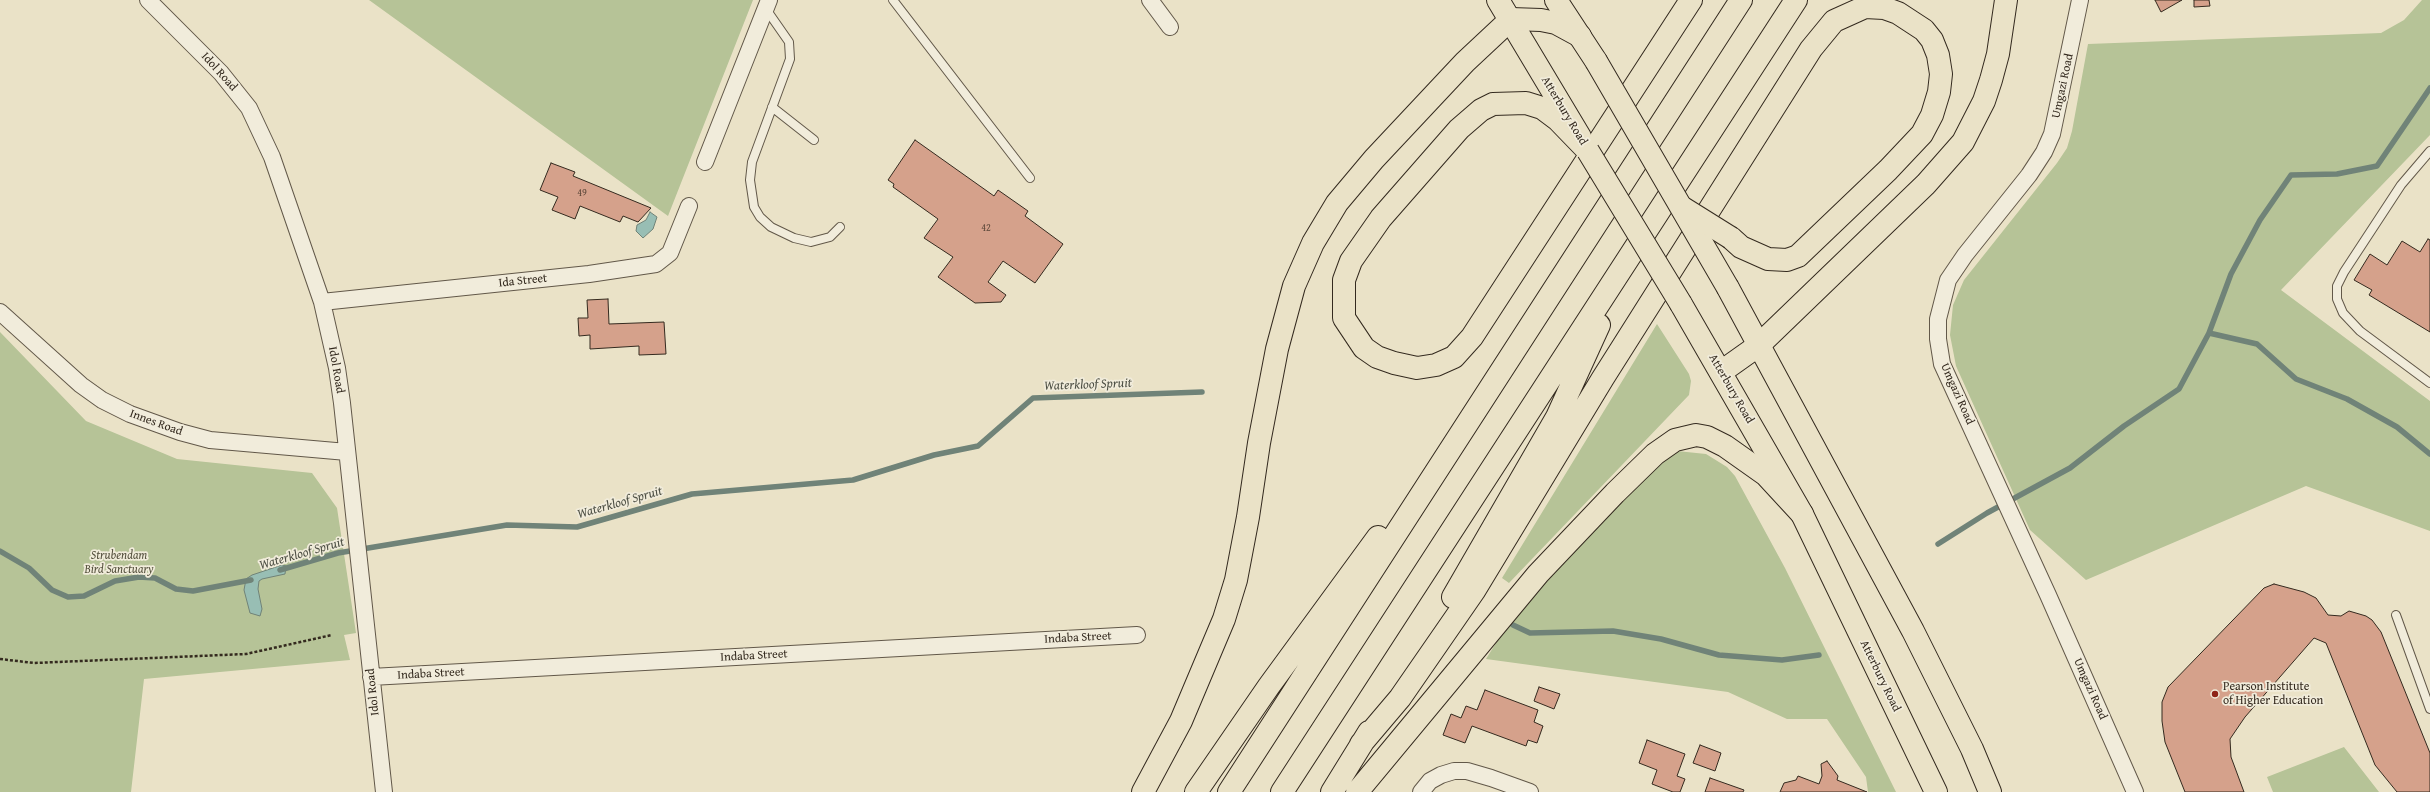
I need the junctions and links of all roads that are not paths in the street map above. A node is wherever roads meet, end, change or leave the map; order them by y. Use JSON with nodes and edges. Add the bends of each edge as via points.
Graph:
{"nodes":[{"id":1,"x":148,"y":0,"type":"edge"},
{"id":2,"x":893,"y":0,"type":"edge"},
{"id":3,"x":1150,"y":0,"type":"edge"},
{"id":4,"x":1498,"y":0,"type":"edge"},
{"id":5,"x":1556,"y":0,"type":"edge"},
{"id":6,"x":1691,"y":0,"type":"edge"},
{"id":7,"x":1741,"y":0,"type":"edge"},
{"id":8,"x":1796,"y":0,"type":"edge"},
{"id":9,"x":2006,"y":0,"type":"edge"},
{"id":10,"x":2080,"y":0,"type":"edge"},
{"id":11,"x":767,"y":4,"type":"edge"},
{"id":12,"x":1511,"y":19,"type":"junction"},
{"id":13,"x":1170,"y":27,"type":"dead end"},
{"id":14,"x":1580,"y":36,"type":"junction"},
{"id":15,"x":1550,"y":105,"type":"junction"},
{"id":16,"x":772,"y":107,"type":"junction"},
{"id":17,"x":814,"y":140,"type":"dead end"},
{"id":18,"x":2430,"y":151,"type":"edge"},
{"id":19,"x":705,"y":162,"type":"dead end"},
{"id":20,"x":1030,"y":178,"type":"dead end"},
{"id":21,"x":689,"y":206,"type":"dead end"},
{"id":22,"x":1683,"y":208,"type":"junction"},
{"id":23,"x":840,"y":227,"type":"dead end"},
{"id":24,"x":1615,"y":283,"type":"junction"},
{"id":25,"x":322,"y":302,"type":"junction"},
{"id":26,"x":0,"y":312,"type":"edge"},
{"id":27,"x":1759,"y":345,"type":"junction"},
{"id":28,"x":1721,"y":372,"type":"junction"},
{"id":29,"x":2430,"y":383,"type":"edge"},
{"id":30,"x":1476,"y":408,"type":"junction"},
{"id":31,"x":347,"y":452,"type":"junction"},
{"id":32,"x":1802,"y":514,"type":"junction"},
{"id":33,"x":2396,"y":615,"type":"dead end"},
{"id":34,"x":1137,"y":634,"type":"dead end"},
{"id":35,"x":371,"y":677,"type":"junction"},
{"id":36,"x":2430,"y":709,"type":"edge"},
{"id":37,"x":1362,"y":744,"type":"junction"},
{"id":38,"x":384,"y":792,"type":"edge"},
{"id":39,"x":1143,"y":792,"type":"edge"},
{"id":40,"x":1196,"y":792,"type":"edge"},
{"id":41,"x":1228,"y":792,"type":"edge"},
{"id":42,"x":1282,"y":792,"type":"edge"},
{"id":43,"x":1332,"y":792,"type":"edge"},
{"id":44,"x":1357,"y":792,"type":"edge"},
{"id":45,"x":1421,"y":792,"type":"edge"},
{"id":46,"x":1530,"y":792,"type":"edge"},
{"id":47,"x":1936,"y":792,"type":"edge"},
{"id":48,"x":1990,"y":792,"type":"edge"},
{"id":49,"x":2135,"y":792,"type":"edge"}],
"edges":[{"from":1,"to":25,"type":"street","name":"Idol Road","via":[[221,73],[249,108],[272,157]]},
{"from":2,"to":20,"type":"lane"},
{"from":3,"to":13,"type":"street"},
{"from":4,"to":12,"type":"main road","name":"Atterbury Road"},
{"from":5,"to":14,"type":"main road"},
{"from":6,"to":15,"type":"main road","via":[[1467,342],[1454,357],[1436,365],[1417,368],[1388,361],[1364,348],[1344,318],[1344,280],[1361,245],[1381,218],[1459,129],[1481,110],[1493,104],[1510,102]]},
{"from":7,"to":30,"type":"main road"},
{"from":8,"to":24,"type":"main road"},
{"from":9,"to":27,"type":"main road","via":[[1998,54],[1991,80],[1984,101],[1963,142],[1926,184]]},
{"from":10,"to":49,"type":"street","name":"Umgazi Road","via":[[2060,104],[2047,146],[2029,175],[1948,280],[1938,319],[1938,339],[1942,364]]},
{"from":11,"to":16,"type":"lane","via":[[789,42],[790,49],[786,72]]},
{"from":11,"to":19,"type":"street"},
{"from":12,"to":14,"type":"main road","via":[[1556,23]]},
{"from":12,"to":15,"type":"main road","name":"Atterbury Road"},
{"from":12,"to":39,"type":"main road","via":[[1465,62],[1374,159],[1337,203],[1313,243],[1294,286],[1277,349],[1236,580],[1224,620],[1180,721]]},
{"from":14,"to":22,"type":"main road","bridge":true},
{"from":15,"to":28,"type":"main road","name":"Atterbury Road","bridge":true,"via":[[1558,120],[1588,151]]},
{"from":16,"to":17,"type":"lane"},
{"from":16,"to":23,"type":"lane","via":[[752,162],[750,180],[754,208],[772,227],[805,240],[823,240]]},
{"from":18,"to":29,"type":"lane","via":[[2401,185],[2344,272],[2337,286],[2337,299],[2343,313],[2360,330]]},
{"from":21,"to":25,"type":"street","name":"Ida Street","via":[[670,253],[656,264],[589,274]]},
{"from":22,"to":27,"type":"main road","bridge":true},
{"from":22,"to":37,"type":"main road","bridge":true,"via":[[1731,238],[1742,247],[1768,259],[1788,260],[1798,256],[1922,134],[1932,116],[1941,74],[1932,40],[1924,30],[1898,12],[1865,7],[1834,21],[1811,49],[1603,378],[1474,592],[1400,698]]},
{"from":24,"to":37,"type":"main road","via":[[1586,357],[1543,443],[1462,582]]},
{"from":24,"to":42,"type":"main road"},
{"from":25,"to":31,"type":"street","name":"Idol Road","via":[[337,368]]},
{"from":26,"to":31,"type":"street","name":"Innes Road","via":[[81,385],[102,400],[130,414],[210,440]]},
{"from":27,"to":28,"type":"main road"},
{"from":27,"to":48,"type":"main road","via":[[1913,631],[1972,749]]},
{"from":28,"to":32,"type":"main road","name":"Atterbury Road"},
{"from":30,"to":40,"type":"main road","via":[[1353,570]]},
{"from":30,"to":41,"type":"main road"},
{"from":31,"to":35,"type":"street","name":"Idol Road"},
{"from":32,"to":44,"type":"main road","via":[[1766,475],[1725,446],[1707,437],[1674,440],[1655,454],[1615,493],[1538,574]]},
{"from":32,"to":47,"type":"main road","name":"Atterbury Road"},
{"from":33,"to":36,"type":"lane"},
{"from":34,"to":35,"type":"street","name":"Indaba Street"},
{"from":35,"to":38,"type":"street","name":"Idol Road"},
{"from":37,"to":43,"type":"main road"},
{"from":45,"to":46,"type":"street","via":[[1430,781],[1441,774],[1467,771]]}]}
